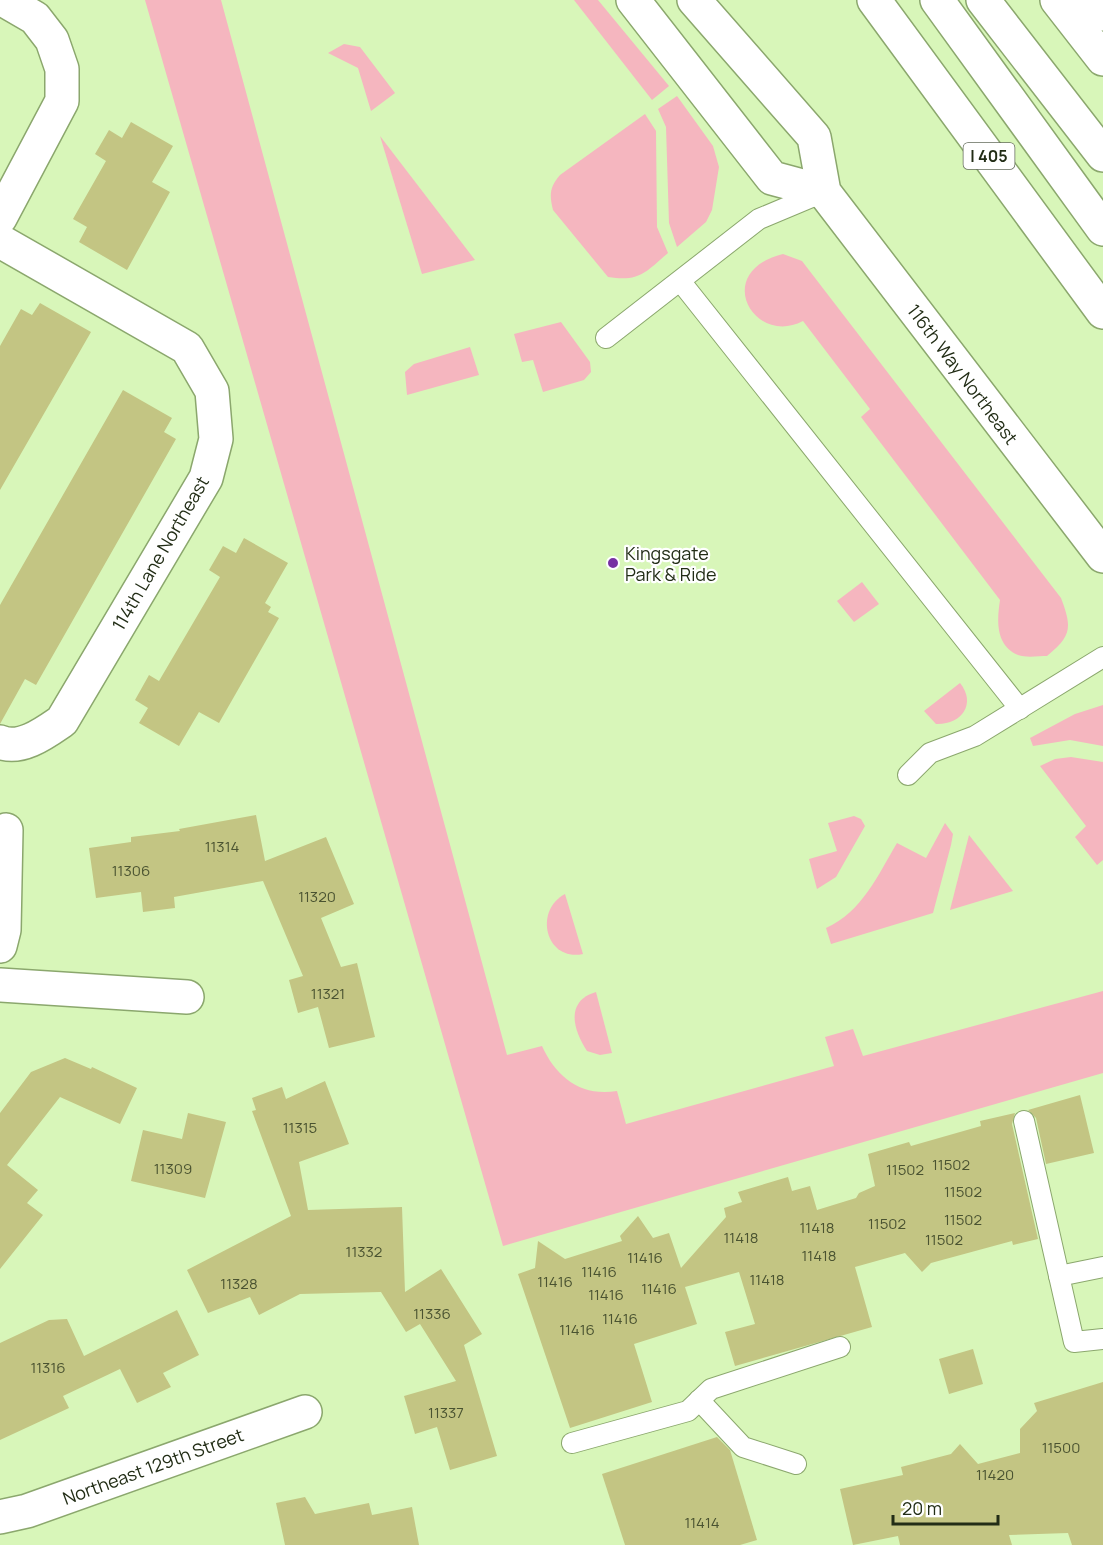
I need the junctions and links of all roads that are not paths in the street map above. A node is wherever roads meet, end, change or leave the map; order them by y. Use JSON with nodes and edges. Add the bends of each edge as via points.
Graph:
{"nodes":[{"id":1,"x":4,"y":0,"type":"edge"},
{"id":2,"x":633,"y":0,"type":"edge"},
{"id":3,"x":694,"y":0,"type":"edge"},
{"id":4,"x":874,"y":0,"type":"edge"},
{"id":5,"x":937,"y":0,"type":"edge"},
{"id":6,"x":983,"y":0,"type":"edge"},
{"id":7,"x":1057,"y":0,"type":"edge"},
{"id":8,"x":1092,"y":0,"type":"edge"},
{"id":9,"x":1103,"y":14,"type":"edge"},
{"id":10,"x":1103,"y":59,"type":"edge"},
{"id":11,"x":1103,"y":154,"type":"edge"},
{"id":12,"x":824,"y":192,"type":"junction"},
{"id":13,"x":0,"y":218,"type":"edge"},
{"id":14,"x":1103,"y":229,"type":"edge"},
{"id":15,"x":0,"y":241,"type":"edge"},
{"id":16,"x":681,"y":282,"type":"junction"},
{"id":17,"x":1103,"y":312,"type":"edge"},
{"id":18,"x":606,"y":338,"type":"dead end"},
{"id":19,"x":1103,"y":556,"type":"edge"},
{"id":20,"x":1103,"y":657,"type":"edge"},
{"id":21,"x":1020,"y":709,"type":"junction"},
{"id":22,"x":0,"y":742,"type":"edge"},
{"id":23,"x":908,"y":775,"type":"dead end"},
{"id":24,"x":6,"y":830,"type":"dead end"},
{"id":25,"x":0,"y":946,"type":"edge"},
{"id":26,"x":0,"y":985,"type":"edge"},
{"id":27,"x":187,"y":997,"type":"dead end"},
{"id":28,"x":1024,"y":1121,"type":"dead end"},
{"id":29,"x":1103,"y":1267,"type":"edge"},
{"id":30,"x":1059,"y":1276,"type":"junction"},
{"id":31,"x":1103,"y":1339,"type":"edge"},
{"id":32,"x":840,"y":1347,"type":"dead end"},
{"id":33,"x":699,"y":1400,"type":"junction"},
{"id":34,"x":305,"y":1412,"type":"dead end"},
{"id":35,"x":572,"y":1443,"type":"dead end"},
{"id":36,"x":796,"y":1464,"type":"dead end"},
{"id":37,"x":0,"y":1517,"type":"edge"}],
"edges":[{"from":1,"to":13,"type":"main road","via":[[35,18],[52,40],[62,69],[62,101]]},
{"from":2,"to":12,"type":"main road","via":[[772,178]]},
{"from":3,"to":12,"type":"main road","name":"116th Way Northeast","via":[[814,138]]},
{"from":4,"to":17,"type":"main road","number":"I 405"},
{"from":5,"to":14,"type":"main road","number":"I 405"},
{"from":6,"to":11,"type":"main road"},
{"from":7,"to":10,"type":"main road"},
{"from":8,"to":9,"type":"main road"},
{"from":12,"to":16,"type":"lane","via":[[759,219]]},
{"from":12,"to":19,"type":"main road","name":"116th Way Northeast"},
{"from":15,"to":22,"type":"main road","name":"114th Lane Northeast","via":[[187,348],[212,391],[216,439],[206,478],[62,722],[37,738]]},
{"from":16,"to":18,"type":"lane"},
{"from":16,"to":21,"type":"lane"},
{"from":20,"to":21,"type":"lane"},
{"from":21,"to":23,"type":"lane","via":[[975,736],[930,753]]},
{"from":24,"to":25,"type":"main road","via":[[4,930]]},
{"from":26,"to":27,"type":"main road"},
{"from":28,"to":30,"type":"lane"},
{"from":29,"to":30,"type":"lane"},
{"from":30,"to":31,"type":"lane","via":[[1074,1342]]},
{"from":32,"to":33,"type":"lane","via":[[711,1389]]},
{"from":33,"to":35,"type":"lane","via":[[688,1411]]},
{"from":33,"to":36,"type":"lane","via":[[743,1447]]},
{"from":34,"to":37,"type":"main road","name":"Northeast 129th Street","via":[[27,1511]]}]}
